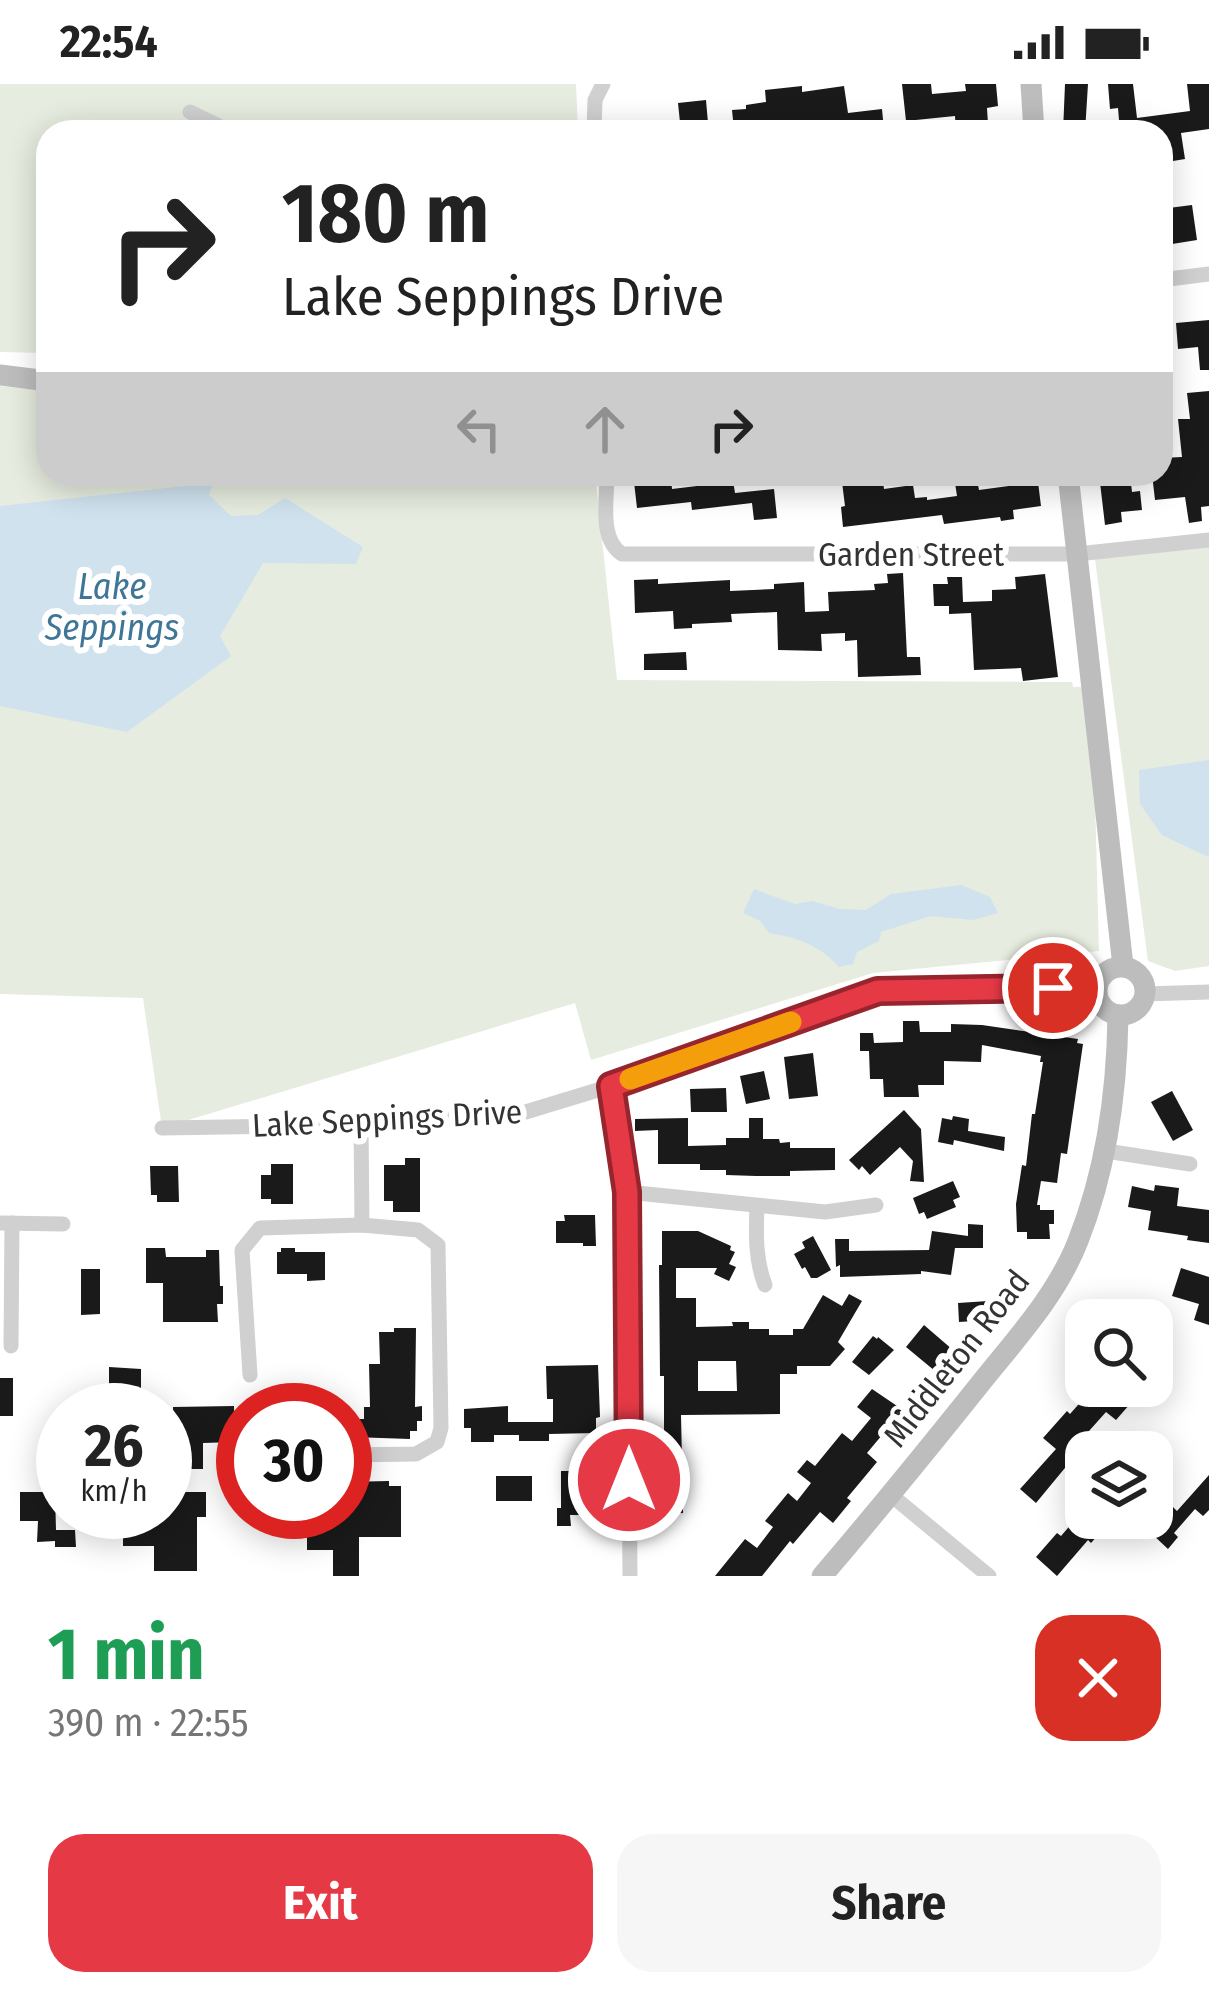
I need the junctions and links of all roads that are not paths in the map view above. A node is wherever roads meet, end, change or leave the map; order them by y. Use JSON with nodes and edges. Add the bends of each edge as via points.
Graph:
{"nodes":[{"id":1,"x":1031,"y":84,"type":"edge"},
{"id":2,"x":190,"y":112,"type":"dead end"},
{"id":3,"x":206,"y":120,"type":"edge"},
{"id":4,"x":1033,"y":120,"type":"edge"},
{"id":5,"x":1209,"y":274,"type":"edge"},
{"id":6,"x":1173,"y":278,"type":"edge"},
{"id":7,"x":0,"y":375,"type":"edge"},
{"id":8,"x":36,"y":380,"type":"edge"},
{"id":9,"x":607,"y":486,"type":"edge"},
{"id":10,"x":1069,"y":486,"type":"edge"},
{"id":11,"x":1209,"y":540,"type":"edge"},
{"id":12,"x":1077,"y":554,"type":"junction"},
{"id":13,"x":1123,"y":966,"type":"junction"},
{"id":14,"x":1097,"y":987,"type":"junction"},
{"id":15,"x":1209,"y":992,"type":"edge"},
{"id":16,"x":1145,"y":994,"type":"junction"},
{"id":17,"x":1118,"y":1016,"type":"junction"},
{"id":18,"x":611,"y":1086,"type":"junction"},
{"id":19,"x":361,"y":1125,"type":"junction"},
{"id":20,"x":162,"y":1127,"type":"dead end"},
{"id":21,"x":1106,"y":1151,"type":"junction"},
{"id":22,"x":1190,"y":1164,"type":"dead end"},
{"id":23,"x":627,"y":1192,"type":"junction"},
{"id":24,"x":876,"y":1205,"type":"dead end"},
{"id":25,"x":758,"y":1206,"type":"junction"},
{"id":26,"x":6,"y":1223,"type":"edge"},
{"id":27,"x":63,"y":1224,"type":"dead end"},
{"id":28,"x":362,"y":1225,"type":"junction"},
{"id":29,"x":765,"y":1285,"type":"dead end"},
{"id":30,"x":11,"y":1346,"type":"dead end"},
{"id":31,"x":250,"y":1376,"type":"dead end"},
{"id":32,"x":372,"y":1455,"type":"edge"},
{"id":33,"x":891,"y":1495,"type":"junction"},
{"id":34,"x":630,"y":1576,"type":"edge"},
{"id":35,"x":822,"y":1576,"type":"edge"},
{"id":36,"x":988,"y":1576,"type":"edge"}],
"edges":[{"from":1,"to":4,"type":"main road"},
{"from":2,"to":3,"type":"street"},
{"from":5,"to":6,"type":"street"},
{"from":7,"to":8,"type":"main road"},
{"from":9,"to":12,"type":"street","name":"Garden Street","via":[[608,538],[622,554]]},
{"from":10,"to":12,"type":"main road"},
{"from":11,"to":12,"type":"street","name":"Garden Street"},
{"from":12,"to":13,"type":"main road"},
{"from":13,"to":14,"type":"main road","via":[[1106,972]]},
{"from":13,"to":16,"type":"main road","via":[[1140,975]]},
{"from":14,"to":17,"type":"main road","via":[[1102,1006]]},
{"from":14,"to":18,"type":"street","name":"Lake Seppings Drive","via":[[878,991]]},
{"from":15,"to":16,"type":"street"},
{"from":16,"to":17,"type":"main road","via":[[1136,1010]]},
{"from":17,"to":21,"type":"main road","name":"Middleton Road"},
{"from":18,"to":19,"type":"street","name":"Lake Seppings Drive","via":[[519,1114]]},
{"from":18,"to":23,"type":"street"},
{"from":19,"to":20,"type":"street","name":"Lake Seppings Drive"},
{"from":19,"to":28,"type":"street"},
{"from":21,"to":22,"type":"street"},
{"from":21,"to":33,"type":"main road","name":"Middleton Road","via":[[1077,1245],[1042,1306]]},
{"from":23,"to":25,"type":"street"},
{"from":23,"to":34,"type":"street"},
{"from":24,"to":25,"type":"street","via":[[825,1212]]},
{"from":25,"to":29,"type":"street"},
{"from":26,"to":27,"type":"street"},
{"from":26,"to":30,"type":"street"},
{"from":28,"to":31,"type":"street","via":[[260,1228],[242,1250]]},
{"from":28,"to":32,"type":"street","via":[[418,1230],[438,1245],[441,1429],[416,1454]]},
{"from":33,"to":35,"type":"main road","name":"Middleton Road"},
{"from":33,"to":36,"type":"street"}]}
